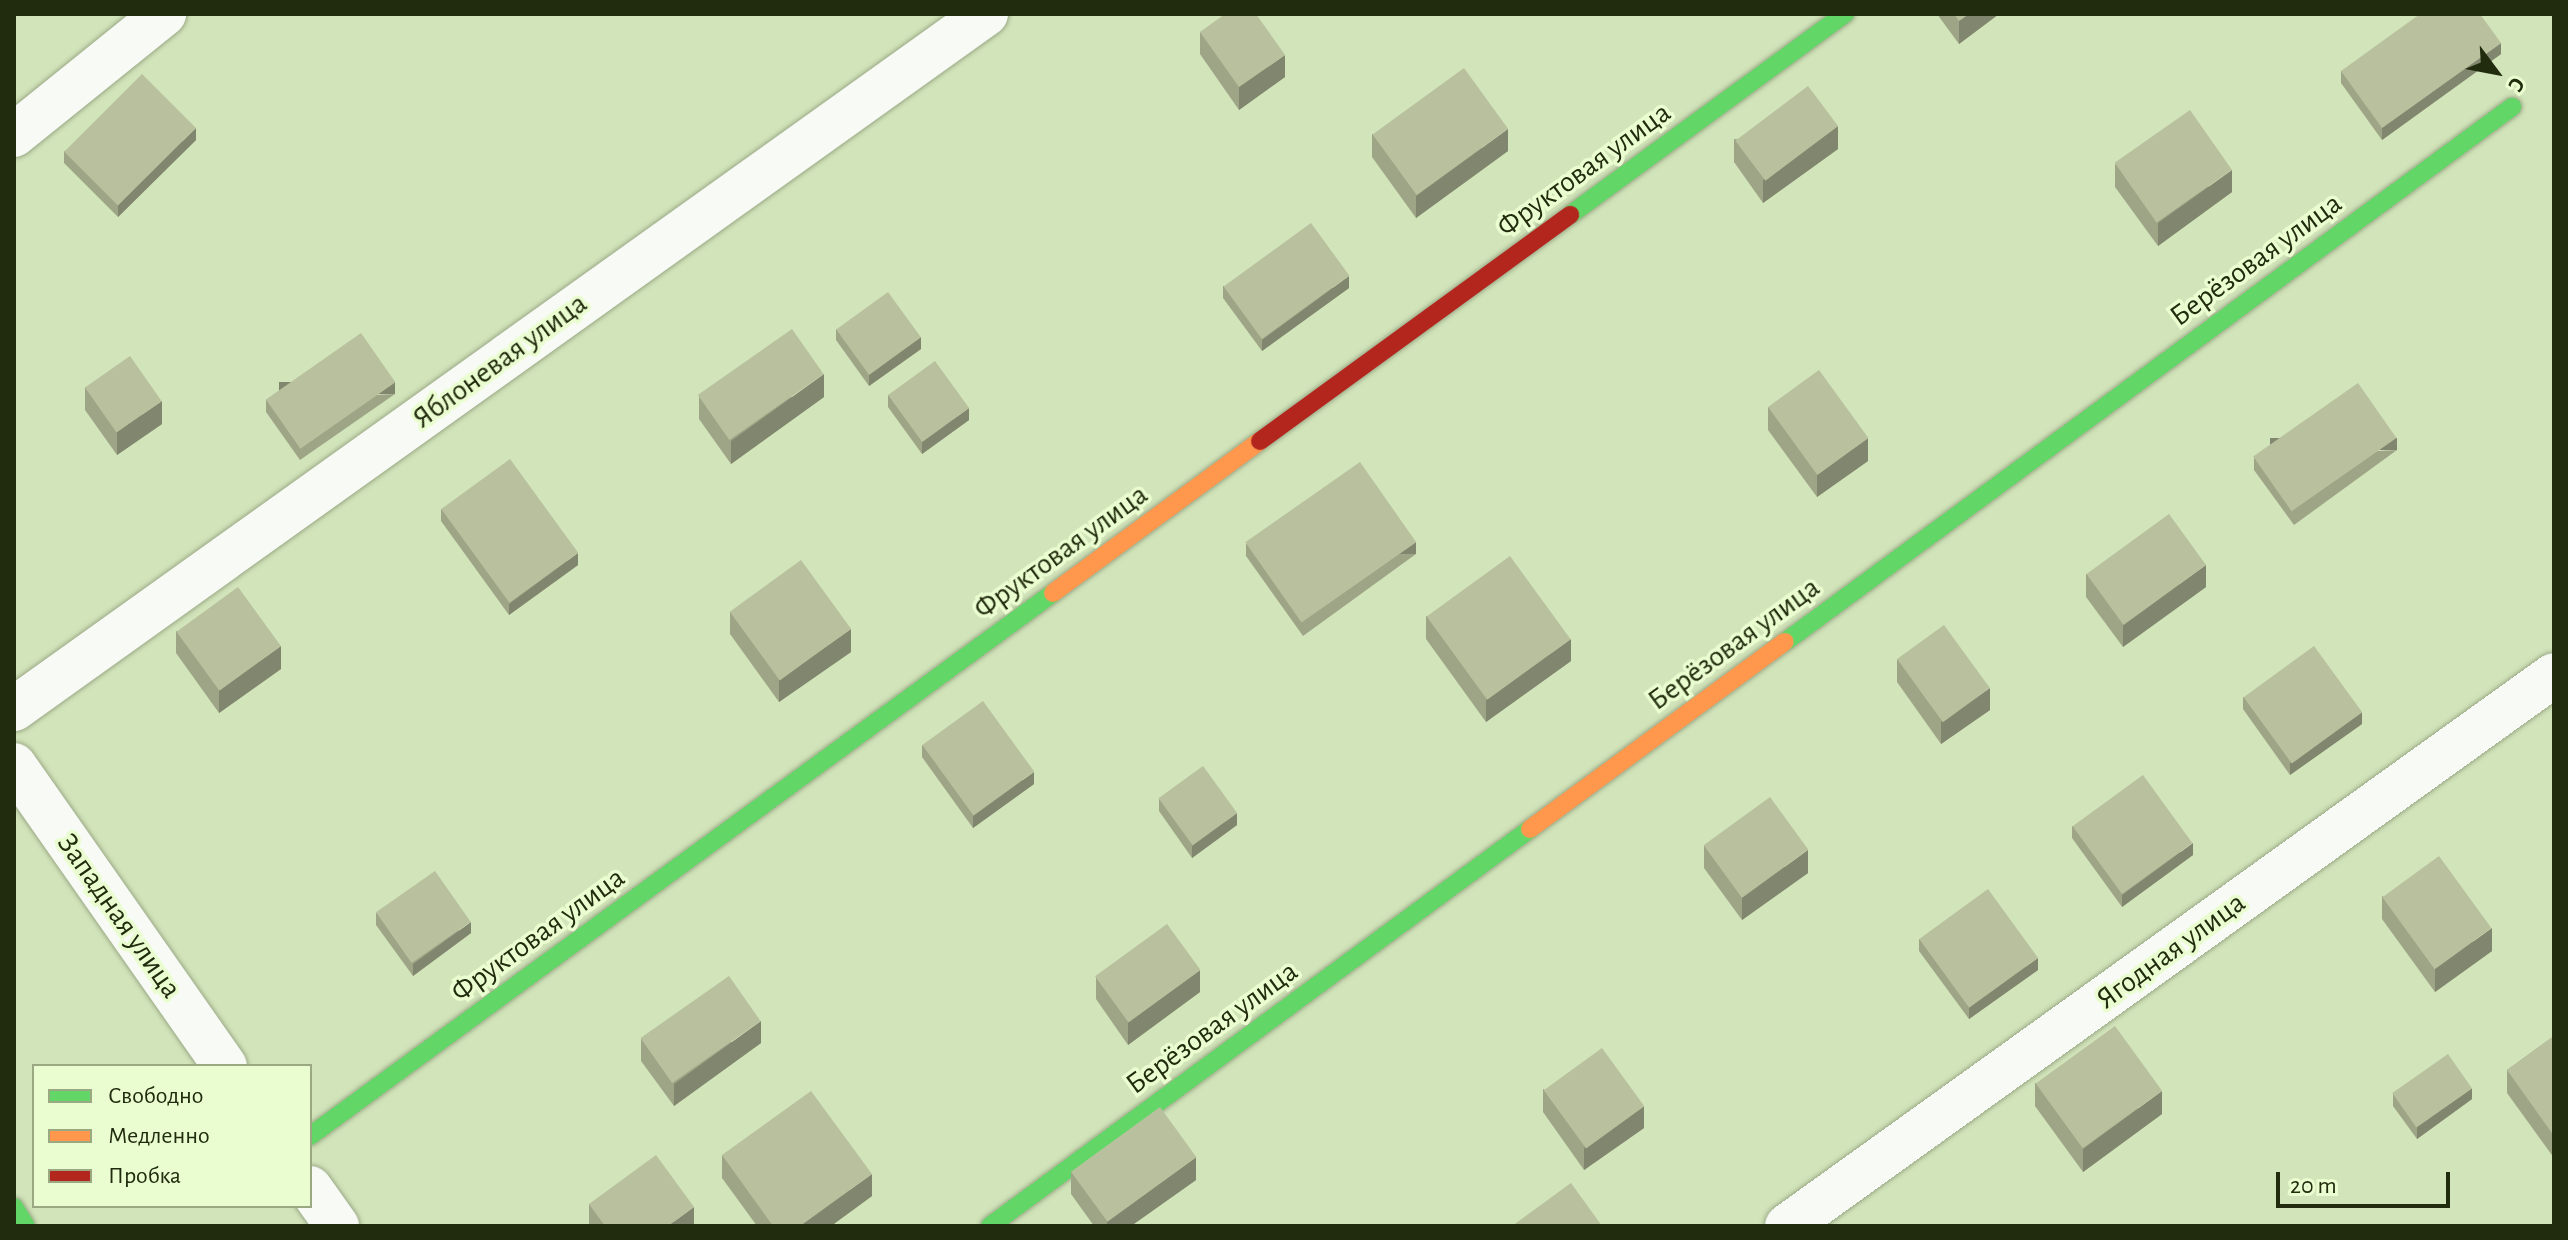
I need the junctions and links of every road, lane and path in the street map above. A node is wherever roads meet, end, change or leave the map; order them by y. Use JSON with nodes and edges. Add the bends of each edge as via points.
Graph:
{"nodes":[{"id":1,"x":164,"y":14,"type":"edge"},
{"id":2,"x":986,"y":14,"type":"edge"},
{"id":3,"x":1845,"y":14,"type":"edge"},
{"id":4,"x":2512,"y":107,"type":"dead end"},
{"id":5,"x":14,"y":135,"type":"edge"},
{"id":6,"x":2554,"y":675,"type":"edge"},
{"id":7,"x":14,"y":709,"type":"edge"},
{"id":8,"x":14,"y":765,"type":"edge"},
{"id":9,"x":224,"y":1064,"type":"edge"},
{"id":10,"x":312,"y":1135,"type":"edge"},
{"id":11,"x":312,"y":1191,"type":"edge"},
{"id":12,"x":14,"y":1207,"type":"edge"},
{"id":13,"x":26,"y":1226,"type":"edge"},
{"id":14,"x":337,"y":1226,"type":"edge"},
{"id":15,"x":990,"y":1226,"type":"edge"},
{"id":16,"x":1787,"y":1226,"type":"edge"}],
"edges":[{"from":1,"to":5,"type":"street"},
{"from":2,"to":7,"type":"street","name":"Яблоневая улица"},
{"from":3,"to":10,"type":"main road","name":"Фруктовая улица"},
{"from":4,"to":15,"type":"main road","name":"Берёзовая улица"},
{"from":6,"to":16,"type":"street","name":"Ягодная улица"},
{"from":8,"to":9,"type":"street","name":"Западная улица"},
{"from":11,"to":14,"type":"street"},
{"from":12,"to":13,"type":"main road"}]}
